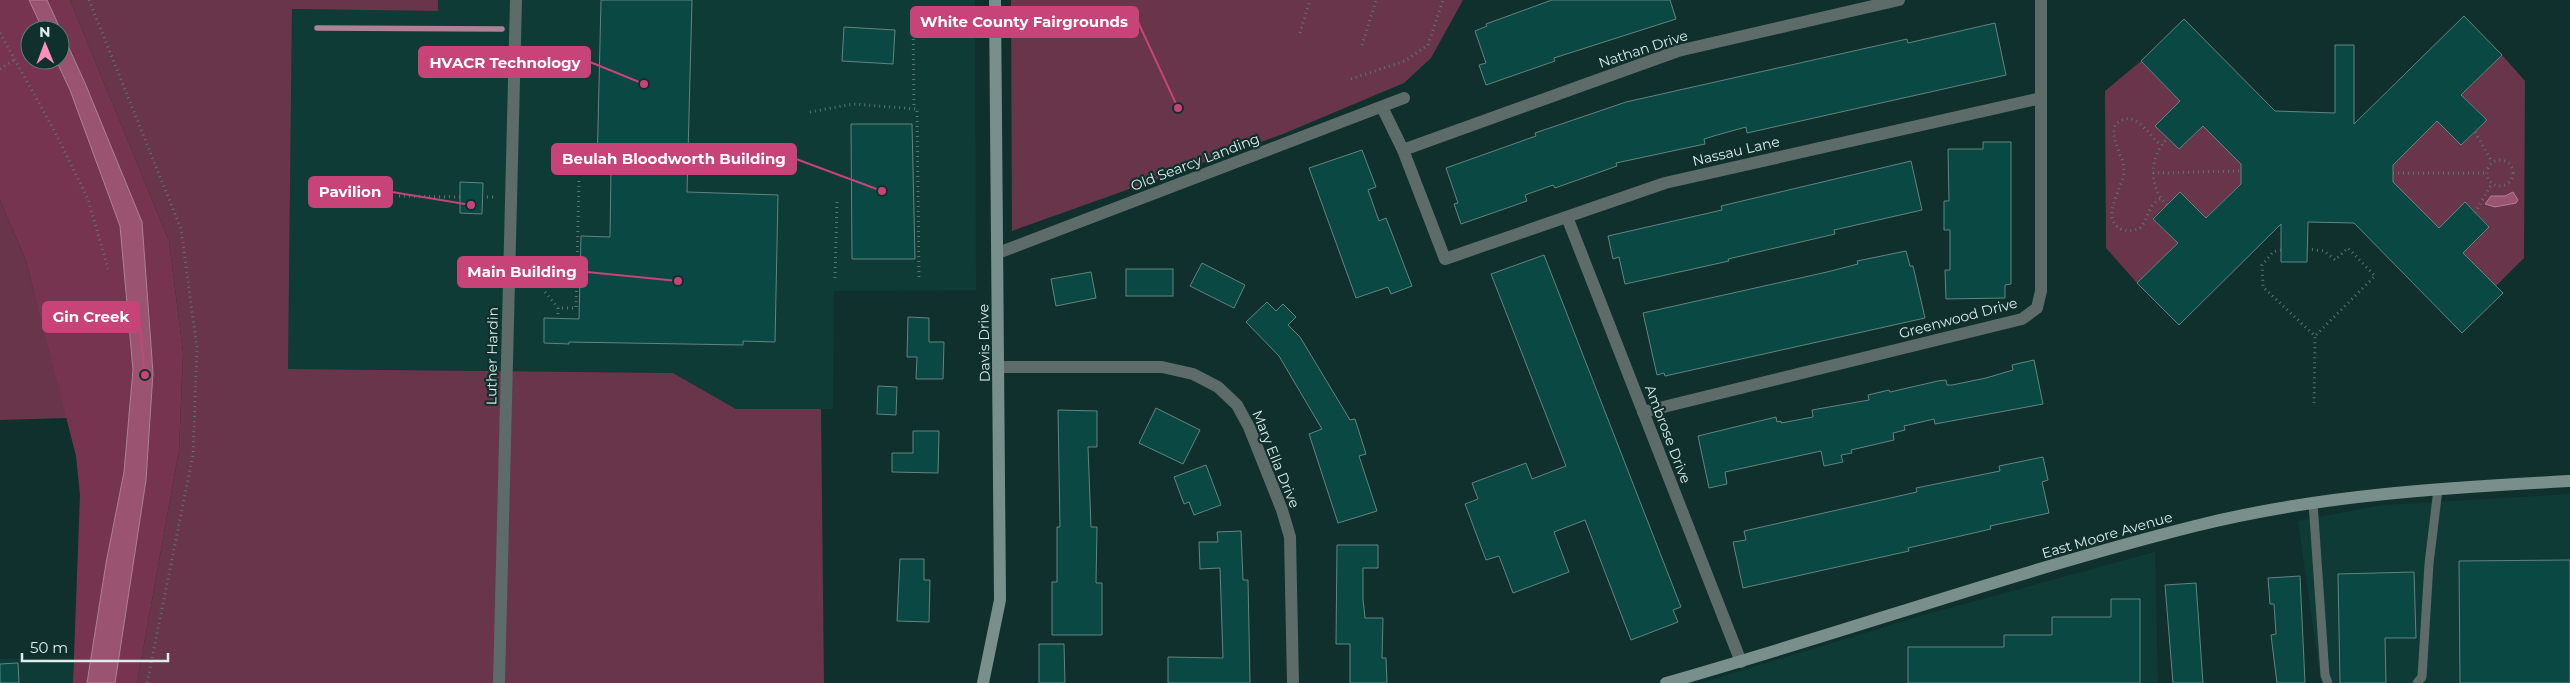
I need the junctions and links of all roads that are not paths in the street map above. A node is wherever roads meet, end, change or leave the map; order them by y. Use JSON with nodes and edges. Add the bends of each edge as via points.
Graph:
{"nodes":[{"id":1,"x":516,"y":0,"type":"edge"},
{"id":2,"x":995,"y":0,"type":"edge"},
{"id":3,"x":1899,"y":0,"type":"edge"},
{"id":4,"x":2041,"y":0,"type":"edge"},
{"id":5,"x":1404,"y":98,"type":"dead end"},
{"id":6,"x":2041,"y":98,"type":"junction"},
{"id":7,"x":1382,"y":106,"type":"junction"},
{"id":8,"x":1403,"y":150,"type":"junction"},
{"id":9,"x":1567,"y":216,"type":"junction"},
{"id":10,"x":998,"y":253,"type":"junction"},
{"id":11,"x":999,"y":367,"type":"junction"},
{"id":12,"x":1643,"y":412,"type":"junction"},
{"id":13,"x":2570,"y":481,"type":"edge"},
{"id":14,"x":2438,"y":489,"type":"junction"},
{"id":15,"x":2313,"y":503,"type":"junction"},
{"id":16,"x":1741,"y":662,"type":"junction"},
{"id":17,"x":499,"y":683,"type":"edge"},
{"id":18,"x":983,"y":683,"type":"edge"},
{"id":19,"x":1293,"y":683,"type":"edge"},
{"id":20,"x":1666,"y":683,"type":"edge"},
{"id":21,"x":2328,"y":683,"type":"edge"},
{"id":22,"x":2417,"y":683,"type":"edge"}],
"edges":[{"from":1,"to":17,"type":"street","name":"Luther Hardin"},
{"from":2,"to":10,"type":"street","name":"Davis Drive"},
{"from":3,"to":8,"type":"street","name":"Nathan Drive","via":[[1678,51]]},
{"from":4,"to":6,"type":"street","name":"Greenwood Drive"},
{"from":5,"to":7,"type":"street","name":"Old Searcy Landing"},
{"from":6,"to":9,"type":"street","name":"Nassau Lane","via":[[1665,183]]},
{"from":6,"to":12,"type":"street","name":"Greenwood Drive","via":[[2041,291],[2037,308],[2022,319]]},
{"from":7,"to":8,"type":"street"},
{"from":7,"to":10,"type":"street","name":"Old Searcy Landing"},
{"from":8,"to":9,"type":"street","name":"Nassau Lane","via":[[1445,259]]},
{"from":9,"to":12,"type":"street","name":"Ambrose Drive"},
{"from":10,"to":11,"type":"street","name":"Davis Drive"},
{"from":11,"to":18,"type":"street","name":"Davis Drive","via":[[1000,600]]},
{"from":11,"to":19,"type":"street","name":"Mary Ella Drive","via":[[1162,367],[1218,386],[1237,405],[1249,427],[1290,537]]},
{"from":12,"to":16,"type":"street","name":"Ambrose Drive"},
{"from":13,"to":14,"type":"street","name":"East Moore Avenue"},
{"from":14,"to":15,"type":"street","name":"East Moore Avenue"},
{"from":14,"to":22,"type":"lane","via":[[2422,677]]},
{"from":15,"to":16,"type":"street","name":"East Moore Avenue","via":[[2195,526],[1995,582]]},
{"from":15,"to":21,"type":"lane"},
{"from":16,"to":20,"type":"street","name":"East Moore Avenue"}]}
